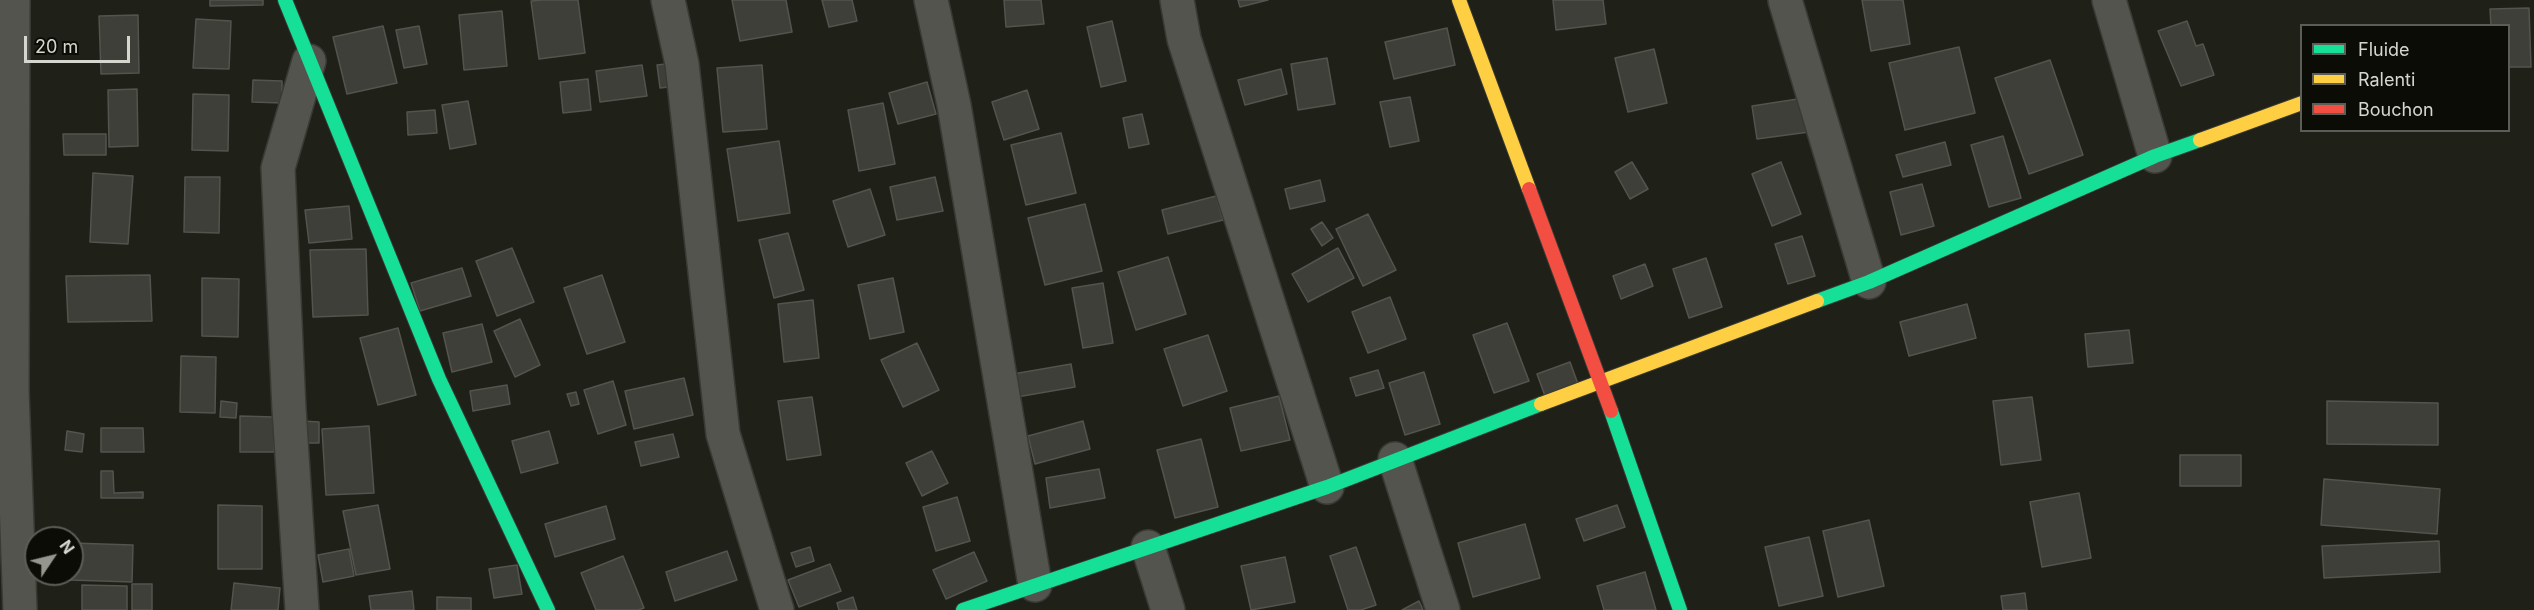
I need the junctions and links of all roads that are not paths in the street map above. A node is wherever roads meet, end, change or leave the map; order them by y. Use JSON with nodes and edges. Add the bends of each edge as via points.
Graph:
{"nodes":[{"id":1,"x":13,"y":0,"type":"edge"},
{"id":2,"x":285,"y":0,"type":"edge"},
{"id":3,"x":668,"y":0,"type":"edge"},
{"id":4,"x":931,"y":0,"type":"edge"},
{"id":5,"x":1178,"y":0,"type":"edge"},
{"id":6,"x":1459,"y":0,"type":"edge"},
{"id":7,"x":1785,"y":0,"type":"edge"},
{"id":8,"x":2109,"y":0,"type":"edge"},
{"id":9,"x":309,"y":61,"type":"junction"},
{"id":10,"x":2300,"y":103,"type":"edge"},
{"id":11,"x":2155,"y":156,"type":"junction"},
{"id":12,"x":1869,"y":282,"type":"junction"},
{"id":13,"x":1600,"y":381,"type":"junction"},
{"id":14,"x":1395,"y":459,"type":"junction"},
{"id":15,"x":1327,"y":487,"type":"junction"},
{"id":16,"x":1148,"y":547,"type":"junction"},
{"id":17,"x":1035,"y":585,"type":"junction"},
{"id":18,"x":20,"y":610,"type":"edge"},
{"id":19,"x":302,"y":610,"type":"edge"},
{"id":20,"x":548,"y":610,"type":"edge"},
{"id":21,"x":777,"y":610,"type":"edge"},
{"id":22,"x":963,"y":610,"type":"edge"},
{"id":23,"x":1168,"y":610,"type":"edge"},
{"id":24,"x":1443,"y":610,"type":"edge"},
{"id":25,"x":1680,"y":610,"type":"edge"}],
"edges":[{"from":1,"to":18,"type":"street","via":[[12,391]]},
{"from":2,"to":9,"type":"street"},
{"from":3,"to":21,"type":"street","via":[[682,64],[723,434]]},
{"from":4,"to":17,"type":"street","via":[[956,117]]},
{"from":5,"to":15,"type":"street","via":[[1184,39]]},
{"from":6,"to":13,"type":"street"},
{"from":7,"to":12,"type":"street"},
{"from":8,"to":11,"type":"street"},
{"from":9,"to":19,"type":"street","via":[[278,168]]},
{"from":9,"to":20,"type":"street","via":[[439,378]]},
{"from":10,"to":11,"type":"street"},
{"from":11,"to":12,"type":"street"},
{"from":12,"to":13,"type":"street"},
{"from":13,"to":14,"type":"street"},
{"from":13,"to":25,"type":"street"},
{"from":14,"to":15,"type":"street"},
{"from":14,"to":24,"type":"street"},
{"from":15,"to":16,"type":"street"},
{"from":16,"to":17,"type":"street"},
{"from":16,"to":23,"type":"street"},
{"from":17,"to":22,"type":"street"}]}
